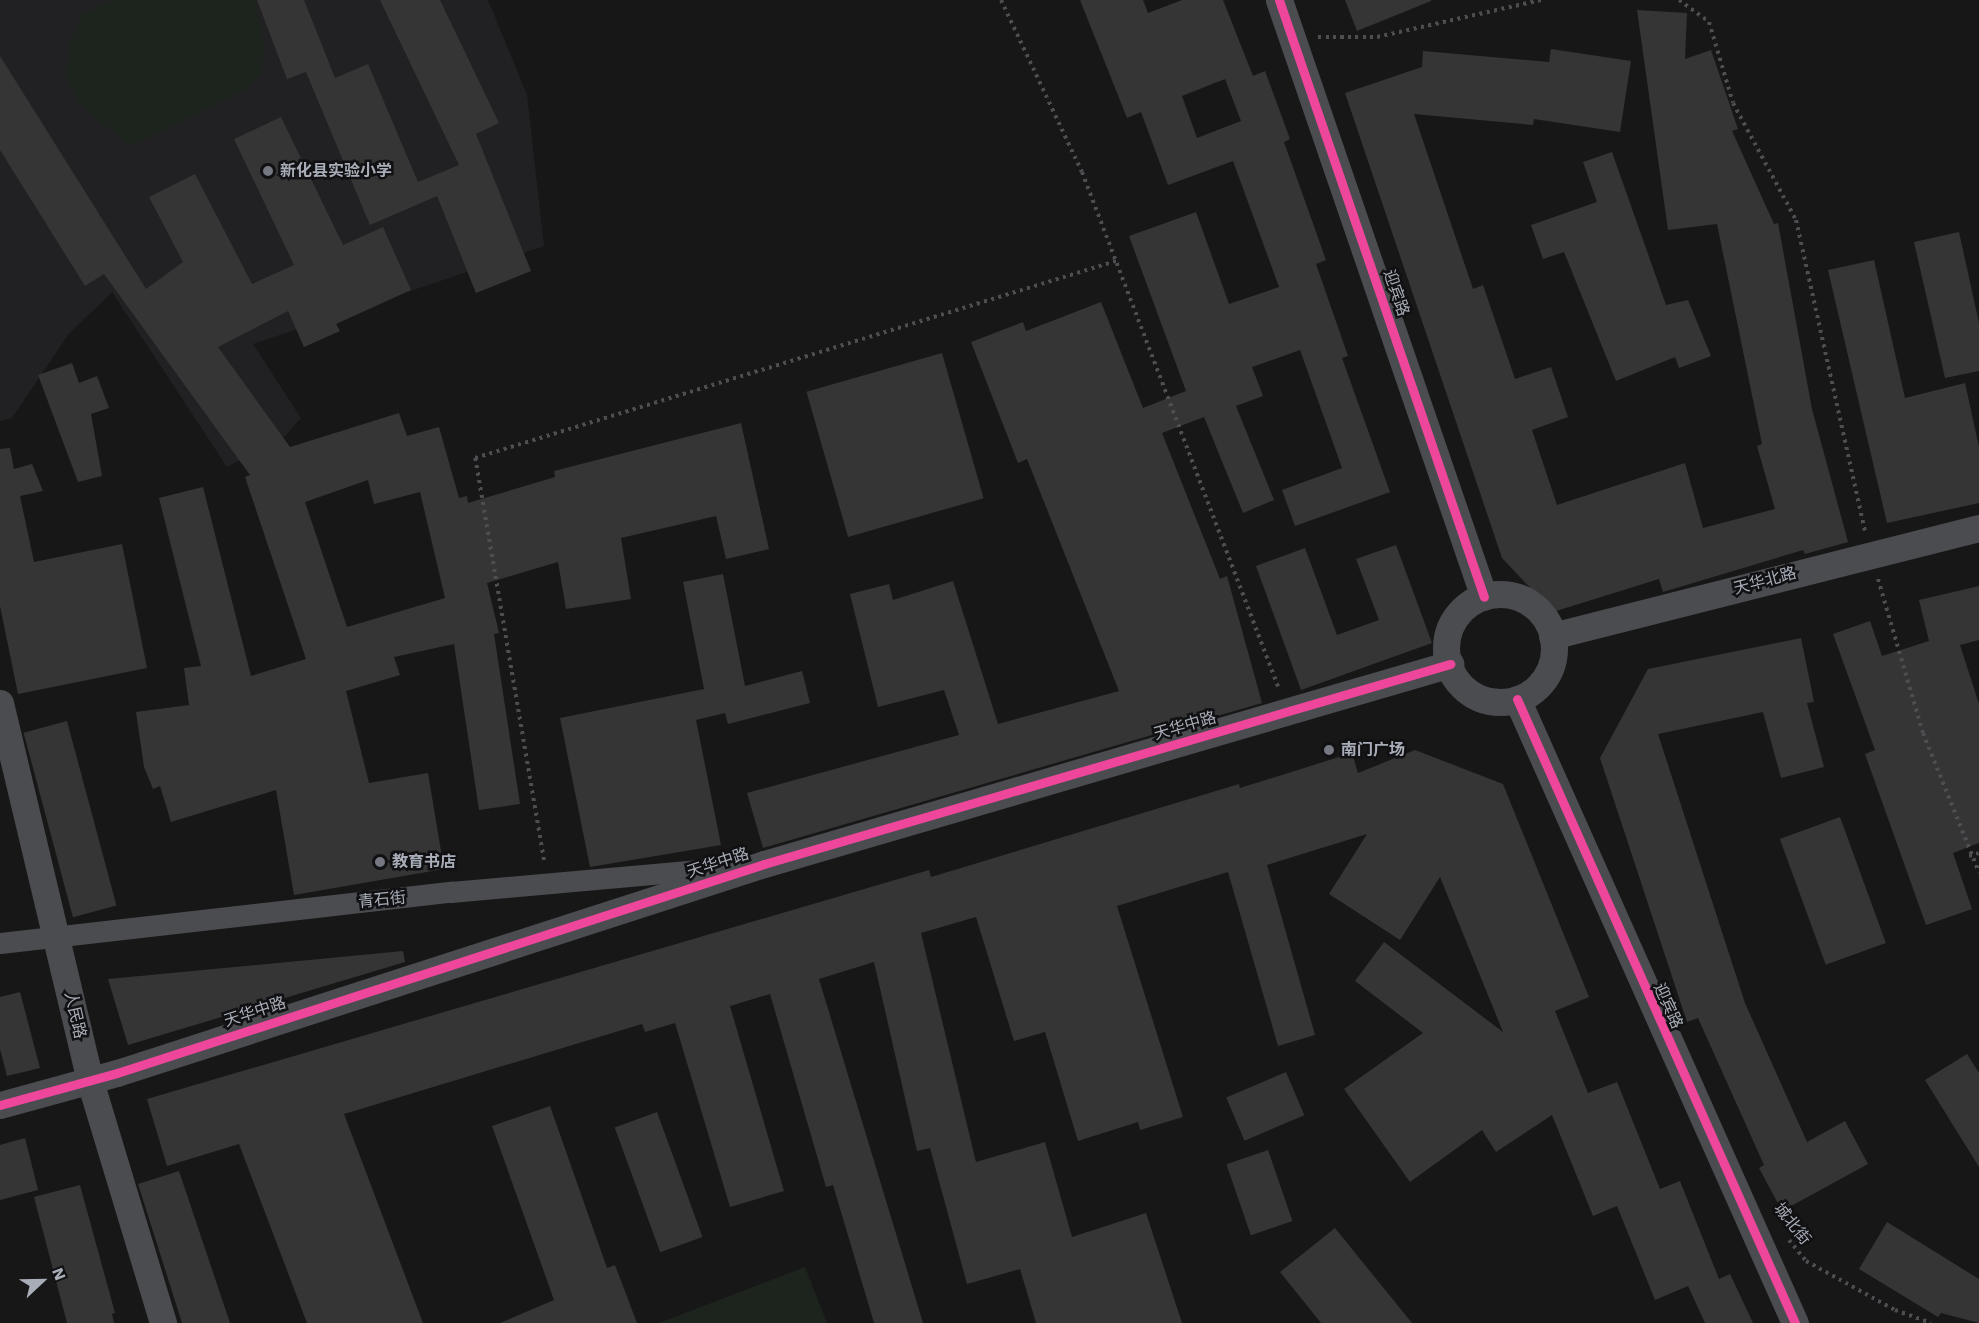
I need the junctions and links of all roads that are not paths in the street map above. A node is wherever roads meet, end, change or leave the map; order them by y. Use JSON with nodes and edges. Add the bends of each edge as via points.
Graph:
{"nodes":[{"id":1,"x":1279,"y":0,"type":"edge"},
{"id":2,"x":1979,"y":528,"type":"edge"},
{"id":3,"x":1484,"y":597,"type":"junction"},
{"id":4,"x":1552,"y":636,"type":"junction"},
{"id":5,"x":1450,"y":664,"type":"junction"},
{"id":6,"x":1517,"y":699,"type":"junction"},
{"id":7,"x":0,"y":703,"type":"edge"},
{"id":8,"x":764,"y":864,"type":"junction"},
{"id":9,"x":4,"y":943,"type":"edge"},
{"id":10,"x":90,"y":1081,"type":"junction"},
{"id":11,"x":0,"y":1105,"type":"edge"},
{"id":12,"x":163,"y":1323,"type":"edge"},
{"id":13,"x":1795,"y":1323,"type":"edge"}],
"edges":[{"from":1,"to":3,"type":"street","name":"迎宾路"},
{"from":2,"to":4,"type":"street","name":"天华北路"},
{"from":3,"to":4,"type":"street","via":[[1509,594],[1526,600],[1540,611]]},
{"from":3,"to":5,"type":"street","via":[[1461,610],[1451,624],[1446,642]]},
{"from":4,"to":6,"type":"street","via":[[1553,661],[1545,678]]},
{"from":5,"to":6,"type":"street","via":[[1466,689],[1482,698]]},
{"from":5,"to":8,"type":"street","name":"天华中路"},
{"from":6,"to":13,"type":"street","name":"迎宾路"},
{"from":7,"to":10,"type":"street","name":"人民路"},
{"from":8,"to":9,"type":"street","name":"青石街"},
{"from":8,"to":10,"type":"street","name":"天华中路"},
{"from":10,"to":11,"type":"street","name":"天华中路"},
{"from":10,"to":12,"type":"street","name":"人民路"}]}
